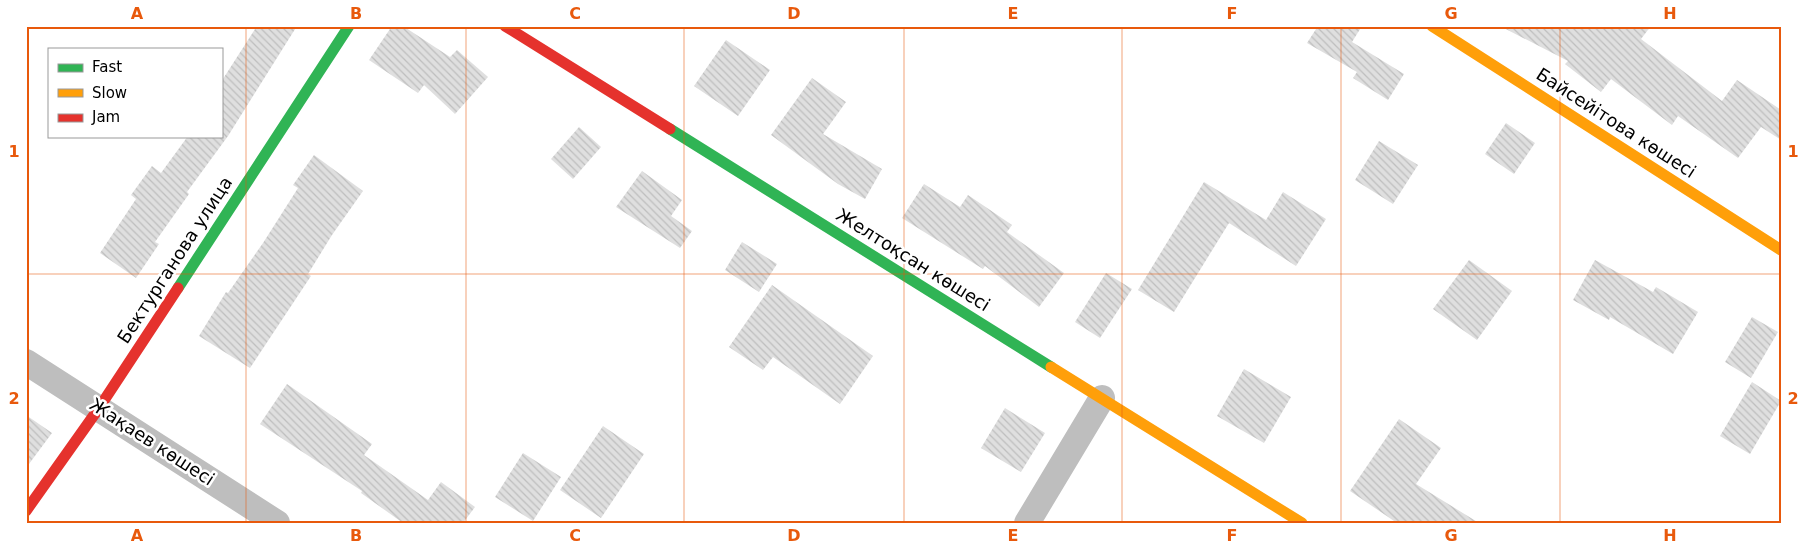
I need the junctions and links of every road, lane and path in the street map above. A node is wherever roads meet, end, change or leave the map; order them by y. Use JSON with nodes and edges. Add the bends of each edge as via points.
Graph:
{"nodes":[{"id":1,"x":349,"y":26,"type":"edge"},
{"id":2,"x":505,"y":26,"type":"edge"},
{"id":3,"x":1432,"y":26,"type":"edge"},
{"id":4,"x":1781,"y":250,"type":"edge"},
{"id":5,"x":26,"y":362,"type":"edge"},
{"id":6,"x":1102,"y":398,"type":"junction"},
{"id":7,"x":99,"y":408,"type":"junction"},
{"id":8,"x":26,"y":511,"type":"edge"},
{"id":9,"x":277,"y":523,"type":"edge"},
{"id":10,"x":1027,"y":523,"type":"edge"},
{"id":11,"x":1302,"y":523,"type":"edge"}],
"edges":[{"from":1,"to":7,"type":"street","name":"Бектурганова улица"},
{"from":2,"to":6,"type":"street","name":"Желтоқсан көшесі"},
{"from":3,"to":4,"type":"street","name":"Байсейітова көшесі"},
{"from":5,"to":7,"type":"street","name":"Жақаев көшесі"},
{"from":6,"to":10,"type":"street"},
{"from":6,"to":11,"type":"street","name":"Желтоқсан көшесі"},
{"from":7,"to":8,"type":"street","name":"Бектурганова улица"},
{"from":7,"to":9,"type":"street","name":"Жақаев көшесі"}]}
